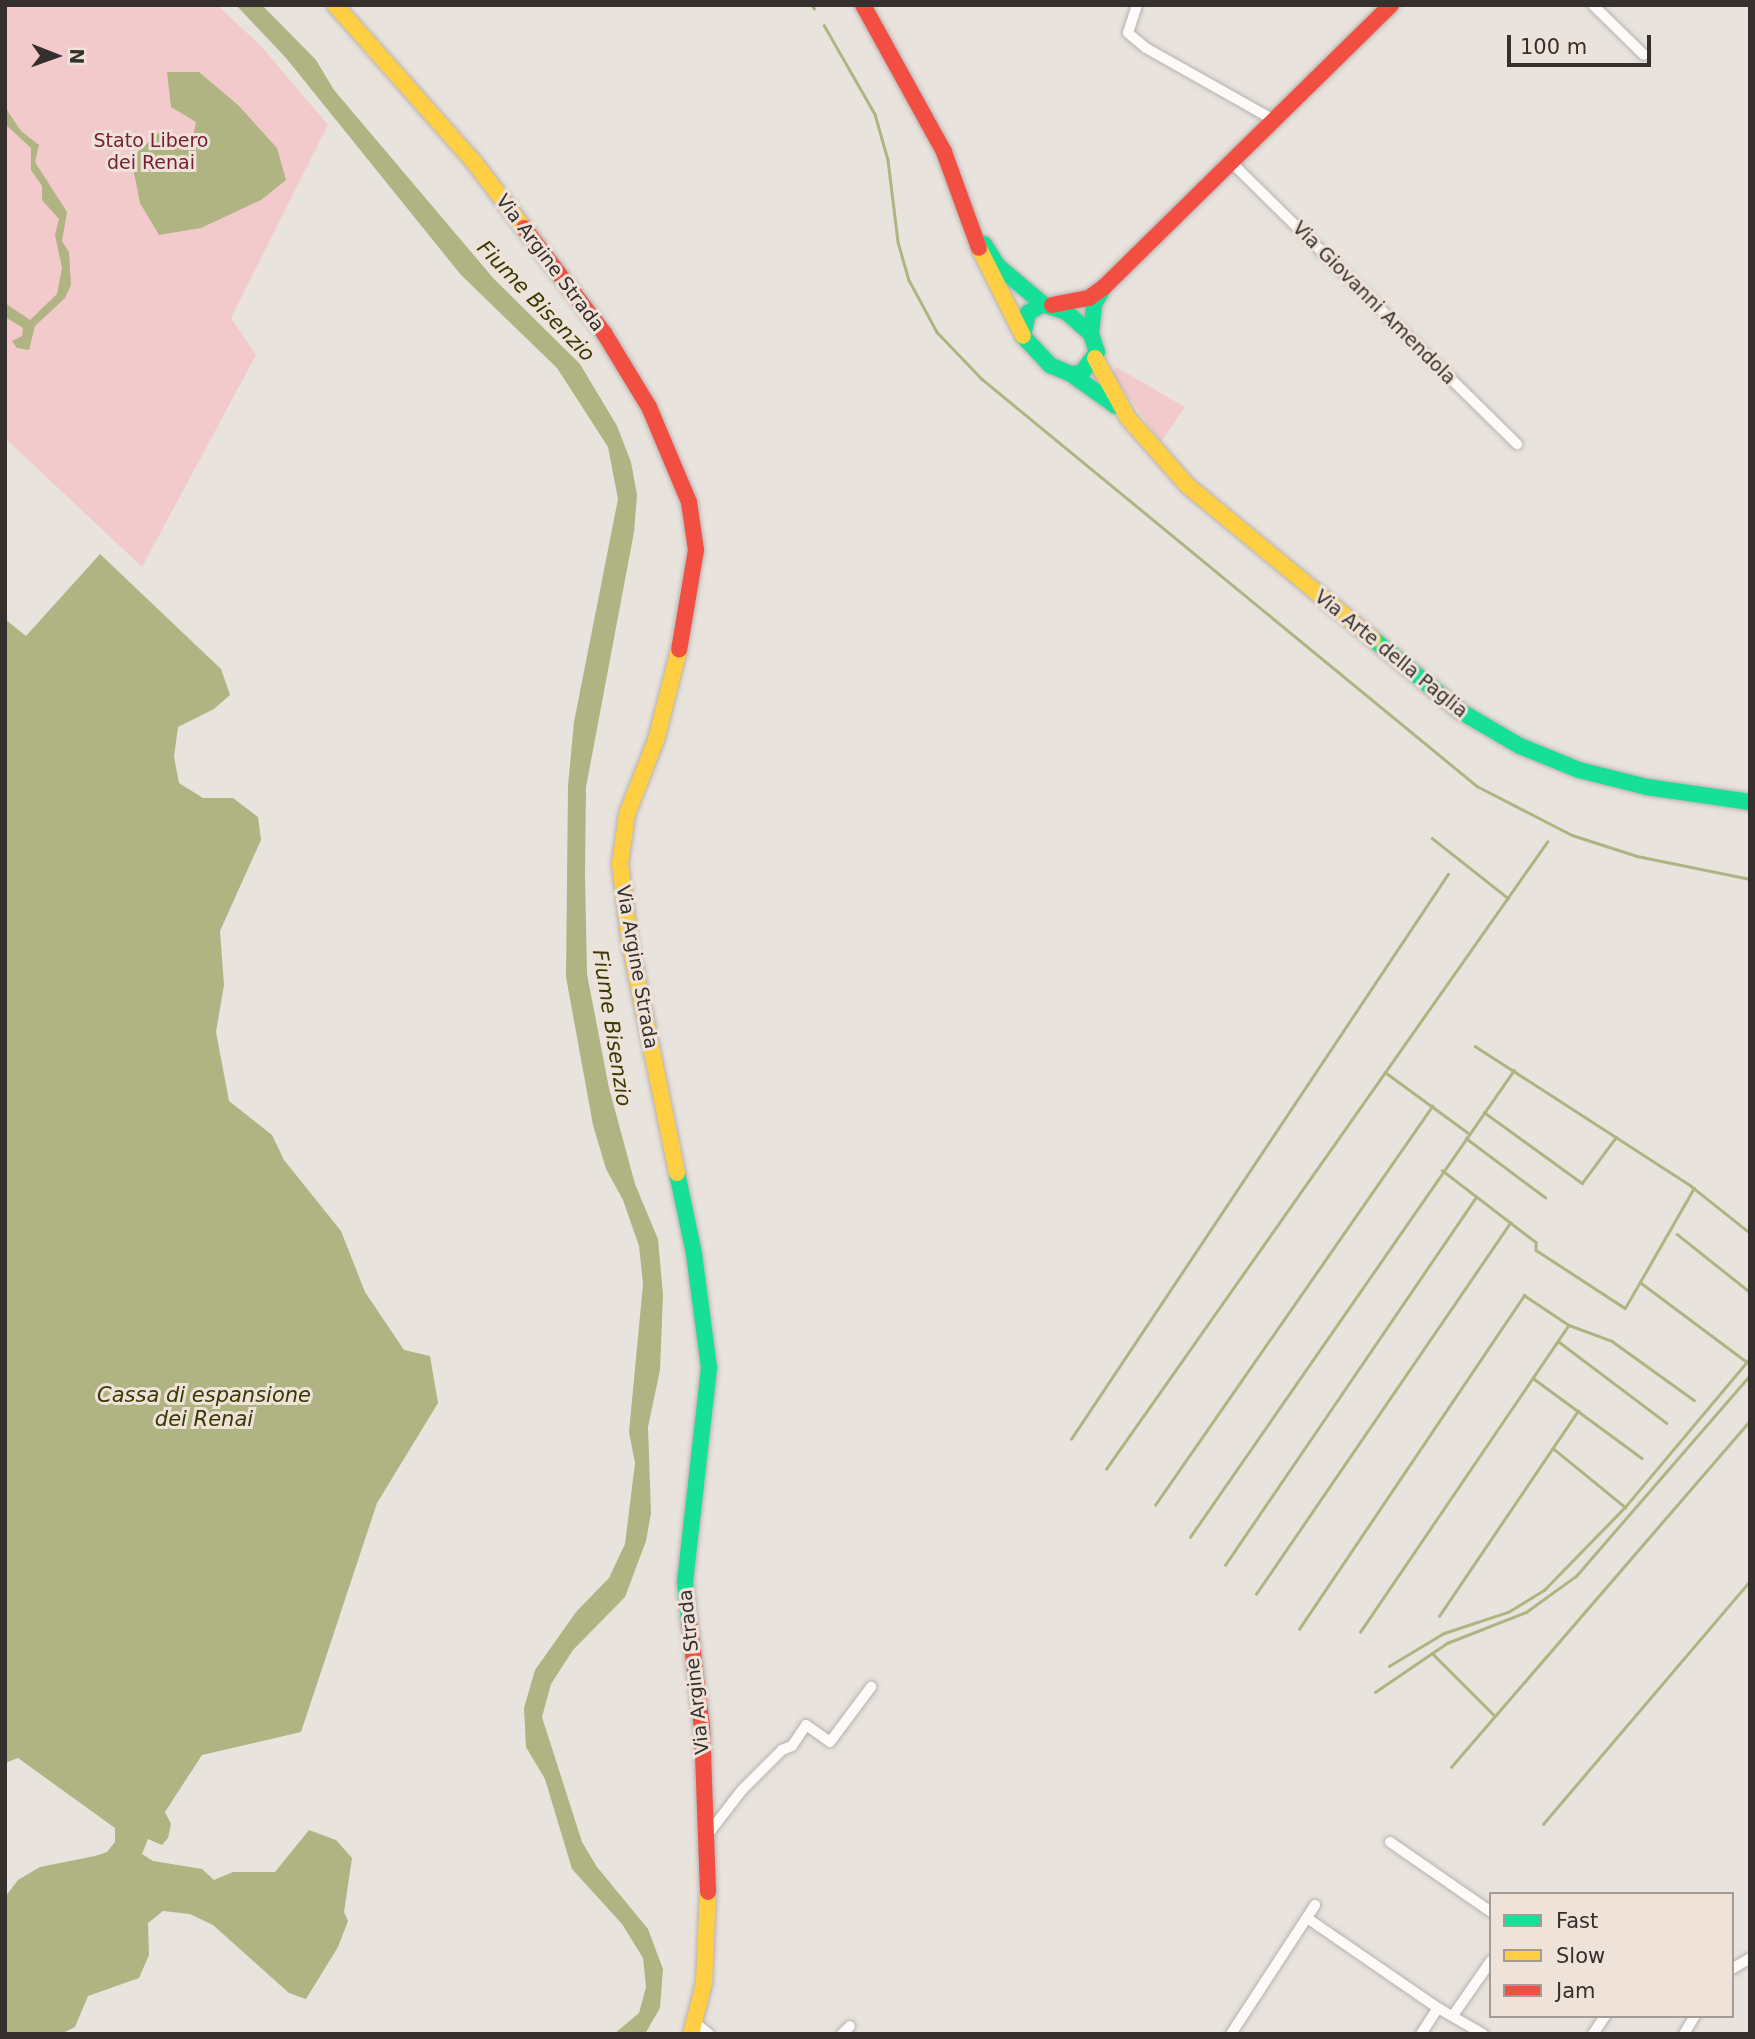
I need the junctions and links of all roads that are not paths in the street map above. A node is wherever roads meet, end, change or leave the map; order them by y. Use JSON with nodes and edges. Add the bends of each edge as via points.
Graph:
{"nodes":[{"id":1,"x":335,"y":5,"type":"edge"},
{"id":2,"x":1137,"y":5,"type":"edge"},
{"id":3,"x":1391,"y":5,"type":"edge"},
{"id":4,"x":1593,"y":5,"type":"edge"},
{"id":5,"x":868,"y":10,"type":"edge"},
{"id":6,"x":1644,"y":55,"type":"dead end"},
{"id":7,"x":1274,"y":120,"type":"junction"},
{"id":8,"x":1231,"y":162,"type":"junction"},
{"id":9,"x":965,"y":209,"type":"junction"},
{"id":10,"x":1104,"y":287,"type":"junction"},
{"id":11,"x":1047,"y":305,"type":"junction"},
{"id":12,"x":1091,"y":334,"type":"junction"},
{"id":13,"x":1023,"y":336,"type":"junction"},
{"id":14,"x":1095,"y":358,"type":"junction"},
{"id":15,"x":1071,"y":374,"type":"junction"},
{"id":16,"x":1128,"y":418,"type":"junction"},
{"id":17,"x":1517,"y":444,"type":"dead end"},
{"id":18,"x":1750,"y":802,"type":"edge"},
{"id":19,"x":872,"y":1687,"type":"dead end"},
{"id":20,"x":704,"y":1840,"type":"junction"},
{"id":21,"x":1390,"y":1842,"type":"dead end"},
{"id":22,"x":1315,"y":1905,"type":"dead end"},
{"id":23,"x":1489,"y":1911,"type":"edge"},
{"id":24,"x":1307,"y":1918,"type":"junction"},
{"id":25,"x":1750,"y":1958,"type":"edge"},
{"id":26,"x":1489,"y":1964,"type":"edge"},
{"id":27,"x":1734,"y":1968,"type":"edge"},
{"id":28,"x":1438,"y":2008,"type":"junction"},
{"id":29,"x":1454,"y":2014,"type":"junction"},
{"id":30,"x":1604,"y":2018,"type":"edge"},
{"id":31,"x":1694,"y":2018,"type":"edge"},
{"id":32,"x":692,"y":2028,"type":"edge"},
{"id":33,"x":709,"y":2034,"type":"edge"},
{"id":34,"x":1231,"y":2034,"type":"edge"},
{"id":35,"x":1421,"y":2034,"type":"edge"},
{"id":36,"x":1483,"y":2034,"type":"edge"},
{"id":37,"x":1593,"y":2034,"type":"edge"},
{"id":38,"x":1684,"y":2034,"type":"edge"}],
"edges":[{"from":1,"to":20,"type":"street","name":"Via Argine Strada","via":[[474,162],[604,333],[649,407],[689,502],[696,550],[688,613],[656,740],[627,814],[621,880],[707,1341],[707,1416],[685,1582],[702,1727]]},
{"from":2,"to":7,"type":"street","via":[[1128,33],[1146,48]]},
{"from":3,"to":7,"type":"street"},
{"from":4,"to":6,"type":"street"},
{"from":5,"to":9,"type":"street","name":"Via Arte della Paglia","via":[[944,152]]},
{"from":7,"to":8,"type":"street"},
{"from":8,"to":10,"type":"street"},
{"from":8,"to":17,"type":"street","name":"Via Giovanni Amendola"},
{"from":9,"to":11,"type":"street","name":"Via Arte della Paglia","via":[[999,266]]},
{"from":9,"to":13,"type":"street","name":"Via Arte della Paglia","via":[[985,266]]},
{"from":10,"to":11,"type":"street","via":[[1089,298]]},
{"from":10,"to":12,"type":"street","via":[[1094,304]]},
{"from":11,"to":12,"type":"street","name":"Via Arte della Paglia","via":[[1066,312]]},
{"from":11,"to":13,"type":"street","via":[[1027,313]]},
{"from":12,"to":14,"type":"street","name":"Via Arte della Paglia"},
{"from":13,"to":15,"type":"street","name":"Via Arte della Paglia","via":[[1050,365]]},
{"from":14,"to":15,"type":"street","via":[[1082,373]]},
{"from":14,"to":16,"type":"street","name":"Via Arte della Paglia"},
{"from":15,"to":16,"type":"street","name":"Via Arte della Paglia"},
{"from":16,"to":18,"type":"street","name":"Via Arte della Paglia","via":[[1168,467],[1207,504],[1441,698],[1480,724],[1520,746],[1595,775]]},
{"from":19,"to":20,"type":"street","via":[[831,1742],[806,1725],[792,1746],[782,1750],[742,1790]]},
{"from":20,"to":32,"type":"street","name":"Via Argine Strada","via":[[709,1934]]},
{"from":21,"to":23,"type":"street"},
{"from":22,"to":24,"type":"street"},
{"from":24,"to":28,"type":"street"},
{"from":24,"to":34,"type":"street"},
{"from":25,"to":27,"type":"street"},
{"from":26,"to":29,"type":"street"},
{"from":28,"to":29,"type":"street"},
{"from":28,"to":35,"type":"street"},
{"from":29,"to":36,"type":"street"},
{"from":30,"to":37,"type":"street"},
{"from":31,"to":38,"type":"street"},
{"from":32,"to":33,"type":"street"}]}
